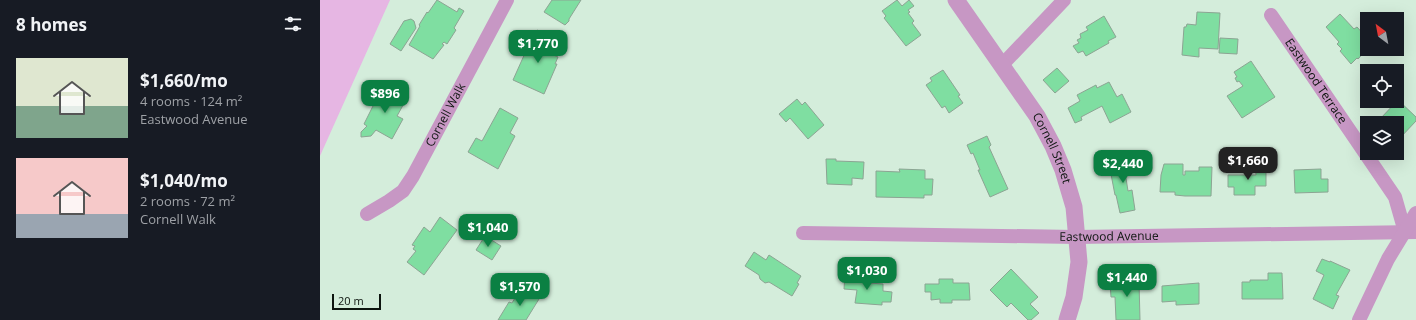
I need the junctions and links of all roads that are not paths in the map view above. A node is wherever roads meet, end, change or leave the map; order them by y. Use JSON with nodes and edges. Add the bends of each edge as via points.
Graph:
{"nodes":[{"id":1,"x":507,"y":0,"type":"edge"},
{"id":2,"x":956,"y":0,"type":"edge"},
{"id":3,"x":1064,"y":0,"type":"edge"},
{"id":4,"x":1271,"y":15,"type":"dead end"},
{"id":5,"x":1002,"y":65,"type":"junction"},
{"id":6,"x":1416,"y":213,"type":"edge"},
{"id":7,"x":366,"y":214,"type":"dead end"},
{"id":8,"x":1410,"y":232,"type":"edge"},
{"id":9,"x":803,"y":233,"type":"dead end"},
{"id":10,"x":1076,"y":237,"type":"junction"},
{"id":11,"x":1067,"y":320,"type":"edge"},
{"id":12,"x":1359,"y":320,"type":"edge"}],
"edges":[{"from":1,"to":7,"type":"street","name":"Cornell Walk","via":[[413,176],[402,191]]},
{"from":2,"to":5,"type":"street","name":"Cornell Street"},
{"from":3,"to":5,"type":"street"},
{"from":4,"to":8,"type":"street","name":"Eastwood Terrace","via":[[1395,197]]},
{"from":5,"to":10,"type":"street","name":"Cornell Street","via":[[1037,116],[1053,146],[1074,207]]},
{"from":6,"to":8,"type":"street"},
{"from":8,"to":10,"type":"street","name":"Eastwood Avenue"},
{"from":8,"to":12,"type":"street","via":[[1388,259]]},
{"from":9,"to":10,"type":"street","name":"Eastwood Avenue"},
{"from":10,"to":11,"type":"street","name":"Cornell Street","via":[[1079,262],[1074,297]]}]}
